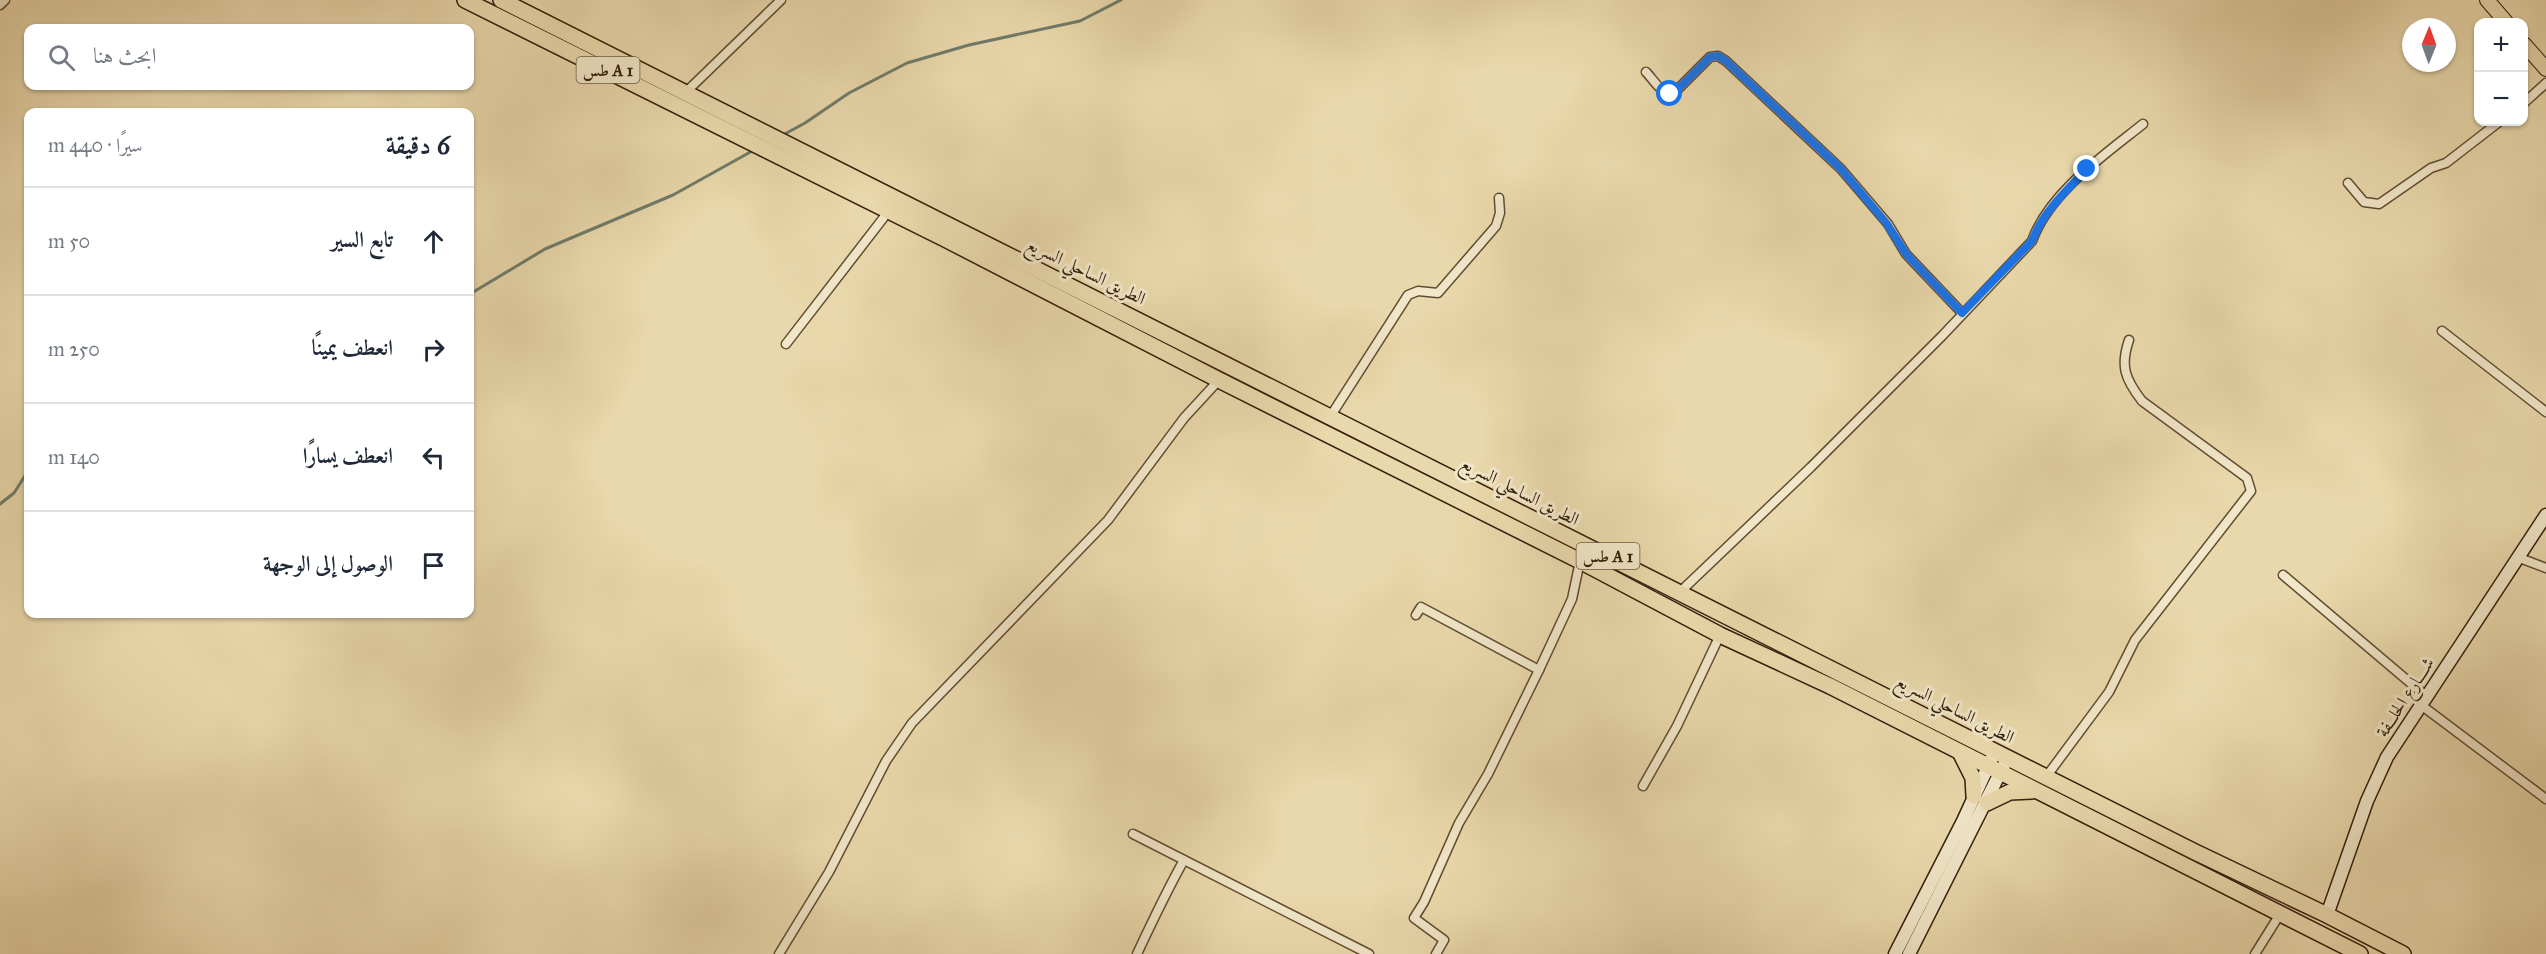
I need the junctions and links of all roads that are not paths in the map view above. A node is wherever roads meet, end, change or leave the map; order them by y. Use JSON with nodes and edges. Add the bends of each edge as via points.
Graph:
{"nodes":[{"id":1,"x":5,"y":0,"type":"edge"},
{"id":2,"x":465,"y":0,"type":"edge"},
{"id":3,"x":501,"y":0,"type":"edge"},
{"id":4,"x":781,"y":0,"type":"edge"},
{"id":5,"x":2487,"y":0,"type":"edge"},
{"id":6,"x":0,"y":5,"type":"edge"},
{"id":7,"x":2503,"y":18,"type":"edge"},
{"id":8,"x":2528,"y":49,"type":"edge"},
{"id":9,"x":2546,"y":69,"type":"edge"},
{"id":10,"x":1646,"y":72,"type":"dead end"},
{"id":11,"x":2546,"y":83,"type":"edge"},
{"id":12,"x":685,"y":93,"type":"junction"},
{"id":13,"x":2528,"y":99,"type":"edge"},
{"id":14,"x":2143,"y":124,"type":"dead end"},
{"id":15,"x":2494,"y":126,"type":"edge"},
{"id":16,"x":753,"y":135,"type":"junction"},
{"id":17,"x":810,"y":164,"type":"junction"},
{"id":18,"x":2348,"y":183,"type":"dead end"},
{"id":19,"x":1499,"y":198,"type":"dead end"},
{"id":20,"x":888,"y":212,"type":"junction"},
{"id":21,"x":1962,"y":313,"type":"junction"},
{"id":22,"x":2442,"y":331,"type":"dead end"},
{"id":23,"x":2129,"y":340,"type":"dead end"},
{"id":24,"x":786,"y":344,"type":"dead end"},
{"id":25,"x":1219,"y":380,"type":"junction"},
{"id":26,"x":2546,"y":412,"type":"edge"},
{"id":27,"x":1330,"y":417,"type":"junction"},
{"id":28,"x":2546,"y":515,"type":"edge"},
{"id":29,"x":2517,"y":556,"type":"junction"},
{"id":30,"x":1580,"y":561,"type":"junction"},
{"id":31,"x":2546,"y":568,"type":"edge"},
{"id":32,"x":2283,"y":575,"type":"dead end"},
{"id":33,"x":1680,"y":592,"type":"junction"},
{"id":34,"x":1416,"y":615,"type":"dead end"},
{"id":35,"x":1720,"y":635,"type":"junction"},
{"id":36,"x":1539,"y":670,"type":"junction"},
{"id":37,"x":2424,"y":701,"type":"junction"},
{"id":38,"x":1961,"y":754,"type":"junction"},
{"id":39,"x":2001,"y":755,"type":"junction"},
{"id":40,"x":1994,"y":770,"type":"junction"},
{"id":41,"x":2046,"y":777,"type":"junction"},
{"id":42,"x":1643,"y":786,"type":"dead end"},
{"id":43,"x":2035,"y":791,"type":"junction"},
{"id":44,"x":1981,"y":799,"type":"junction"},
{"id":45,"x":2546,"y":799,"type":"edge"},
{"id":46,"x":1133,"y":834,"type":"dead end"},
{"id":47,"x":1184,"y":861,"type":"junction"},
{"id":48,"x":1935,"y":889,"type":"junction"},
{"id":49,"x":2280,"y":914,"type":"junction"},
{"id":50,"x":2327,"y":915,"type":"junction"},
{"id":51,"x":779,"y":954,"type":"edge"},
{"id":52,"x":1137,"y":954,"type":"edge"},
{"id":53,"x":1369,"y":954,"type":"edge"},
{"id":54,"x":1436,"y":954,"type":"edge"},
{"id":55,"x":1895,"y":954,"type":"edge"},
{"id":56,"x":1909,"y":954,"type":"edge"},
{"id":57,"x":2256,"y":954,"type":"edge"},
{"id":58,"x":2360,"y":954,"type":"edge"},
{"id":59,"x":2403,"y":954,"type":"edge"}],
"edges":[{"from":1,"to":6,"type":"street"},
{"from":2,"to":16,"type":"highway","number":"طس A 1"},
{"from":3,"to":12,"type":"highway","number":"طس A 1"},
{"from":4,"to":12,"type":"street"},
{"from":5,"to":7,"type":"main road"},
{"from":8,"to":9,"type":"main road"},
{"from":10,"to":21,"type":"street","via":[[1670,94],[1710,57],[1726,61],[1841,169],[1887,224],[1906,254]]},
{"from":11,"to":13,"type":"street"},
{"from":12,"to":16,"type":"highway","number":"طس A 1"},
{"from":14,"to":21,"type":"street","via":[[2070,186],[2037,226],[2032,241]]},
{"from":15,"to":18,"type":"street","via":[[2446,163],[2431,168],[2379,204],[2364,202]]},
{"from":16,"to":17,"type":"highway"},
{"from":17,"to":20,"type":"highway","name":"الطريق الساحلي السريع","number":"طس A 1"},
{"from":17,"to":27,"type":"highway","name":"الطريق الساحلي السريع","number":"طس A 1","via":[[1138,319]]},
{"from":19,"to":27,"type":"street","via":[[1496,226],[1438,292],[1408,295]]},
{"from":20,"to":24,"type":"street"},
{"from":20,"to":25,"type":"highway","name":"الطريق الساحلي السريع","number":"طس A 1"},
{"from":21,"to":33,"type":"street","via":[[1811,467]]},
{"from":22,"to":26,"type":"street"},
{"from":23,"to":41,"type":"street","via":[[2122,358],[2136,394],[2247,478],[2251,491],[2135,640],[2109,692]]},
{"from":25,"to":30,"type":"highway","name":"الطريق الساحلي السريع","number":"طس A 1"},
{"from":25,"to":51,"type":"street","via":[[1184,418],[1101,529],[912,723],[886,762],[829,872]]},
{"from":27,"to":33,"type":"highway","name":"الطريق الساحلي السريع","number":"طس A 1"},
{"from":28,"to":29,"type":"street","name":"شــــارع الحلـــفة"},
{"from":29,"to":31,"type":"street"},
{"from":29,"to":37,"type":"street","name":"شــــارع الحلـــفة"},
{"from":30,"to":35,"type":"highway","name":"الطريق الساحلي السريع","number":"طس A 1"},
{"from":30,"to":36,"type":"street","via":[[1572,599]]},
{"from":32,"to":37,"type":"street"},
{"from":33,"to":39,"type":"highway","name":"الطريق الساحلي السريع","number":"طس A 1"},
{"from":34,"to":36,"type":"street","via":[[1421,608]]},
{"from":35,"to":38,"type":"highway","name":"الطريق الساحلي السريع","number":"طس A 1"},
{"from":35,"to":42,"type":"street","via":[[1677,726]]},
{"from":36,"to":54,"type":"street","via":[[1414,918],[1444,940]]},
{"from":37,"to":45,"type":"street"},
{"from":37,"to":50,"type":"street","name":"شــــارع الحلـــفة","via":[[2387,757],[2371,792]]},
{"from":38,"to":40,"type":"highway","name":"الطريق الساحلي السريع","number":"طس A 1"},
{"from":38,"to":44,"type":"highway"},
{"from":39,"to":40,"type":"street"},
{"from":39,"to":41,"type":"highway","name":"الطريق الساحلي السريع","number":"طس A 1"},
{"from":40,"to":43,"type":"highway","name":"الطريق الساحلي السريع","number":"طس A 1"},
{"from":40,"to":44,"type":"street"},
{"from":41,"to":50,"type":"highway","name":"الطريق الساحلي السريع","number":"طس A 1"},
{"from":43,"to":44,"type":"highway"},
{"from":43,"to":49,"type":"highway","name":"الطريق الساحلي السريع","number":"طس A 1"},
{"from":44,"to":48,"type":"street"},
{"from":46,"to":47,"type":"street"},
{"from":47,"to":52,"type":"street","via":[[1156,909],[1155,920],[1148,926]]},
{"from":47,"to":53,"type":"street"},
{"from":48,"to":55,"type":"street"},
{"from":48,"to":56,"type":"street"},
{"from":49,"to":57,"type":"street"},
{"from":49,"to":58,"type":"highway","name":"الطريق الساحلي السريع","number":"طس A 1"},
{"from":50,"to":59,"type":"highway","name":"الطريق الساحلي السريع","number":"طس A 1"}]}
